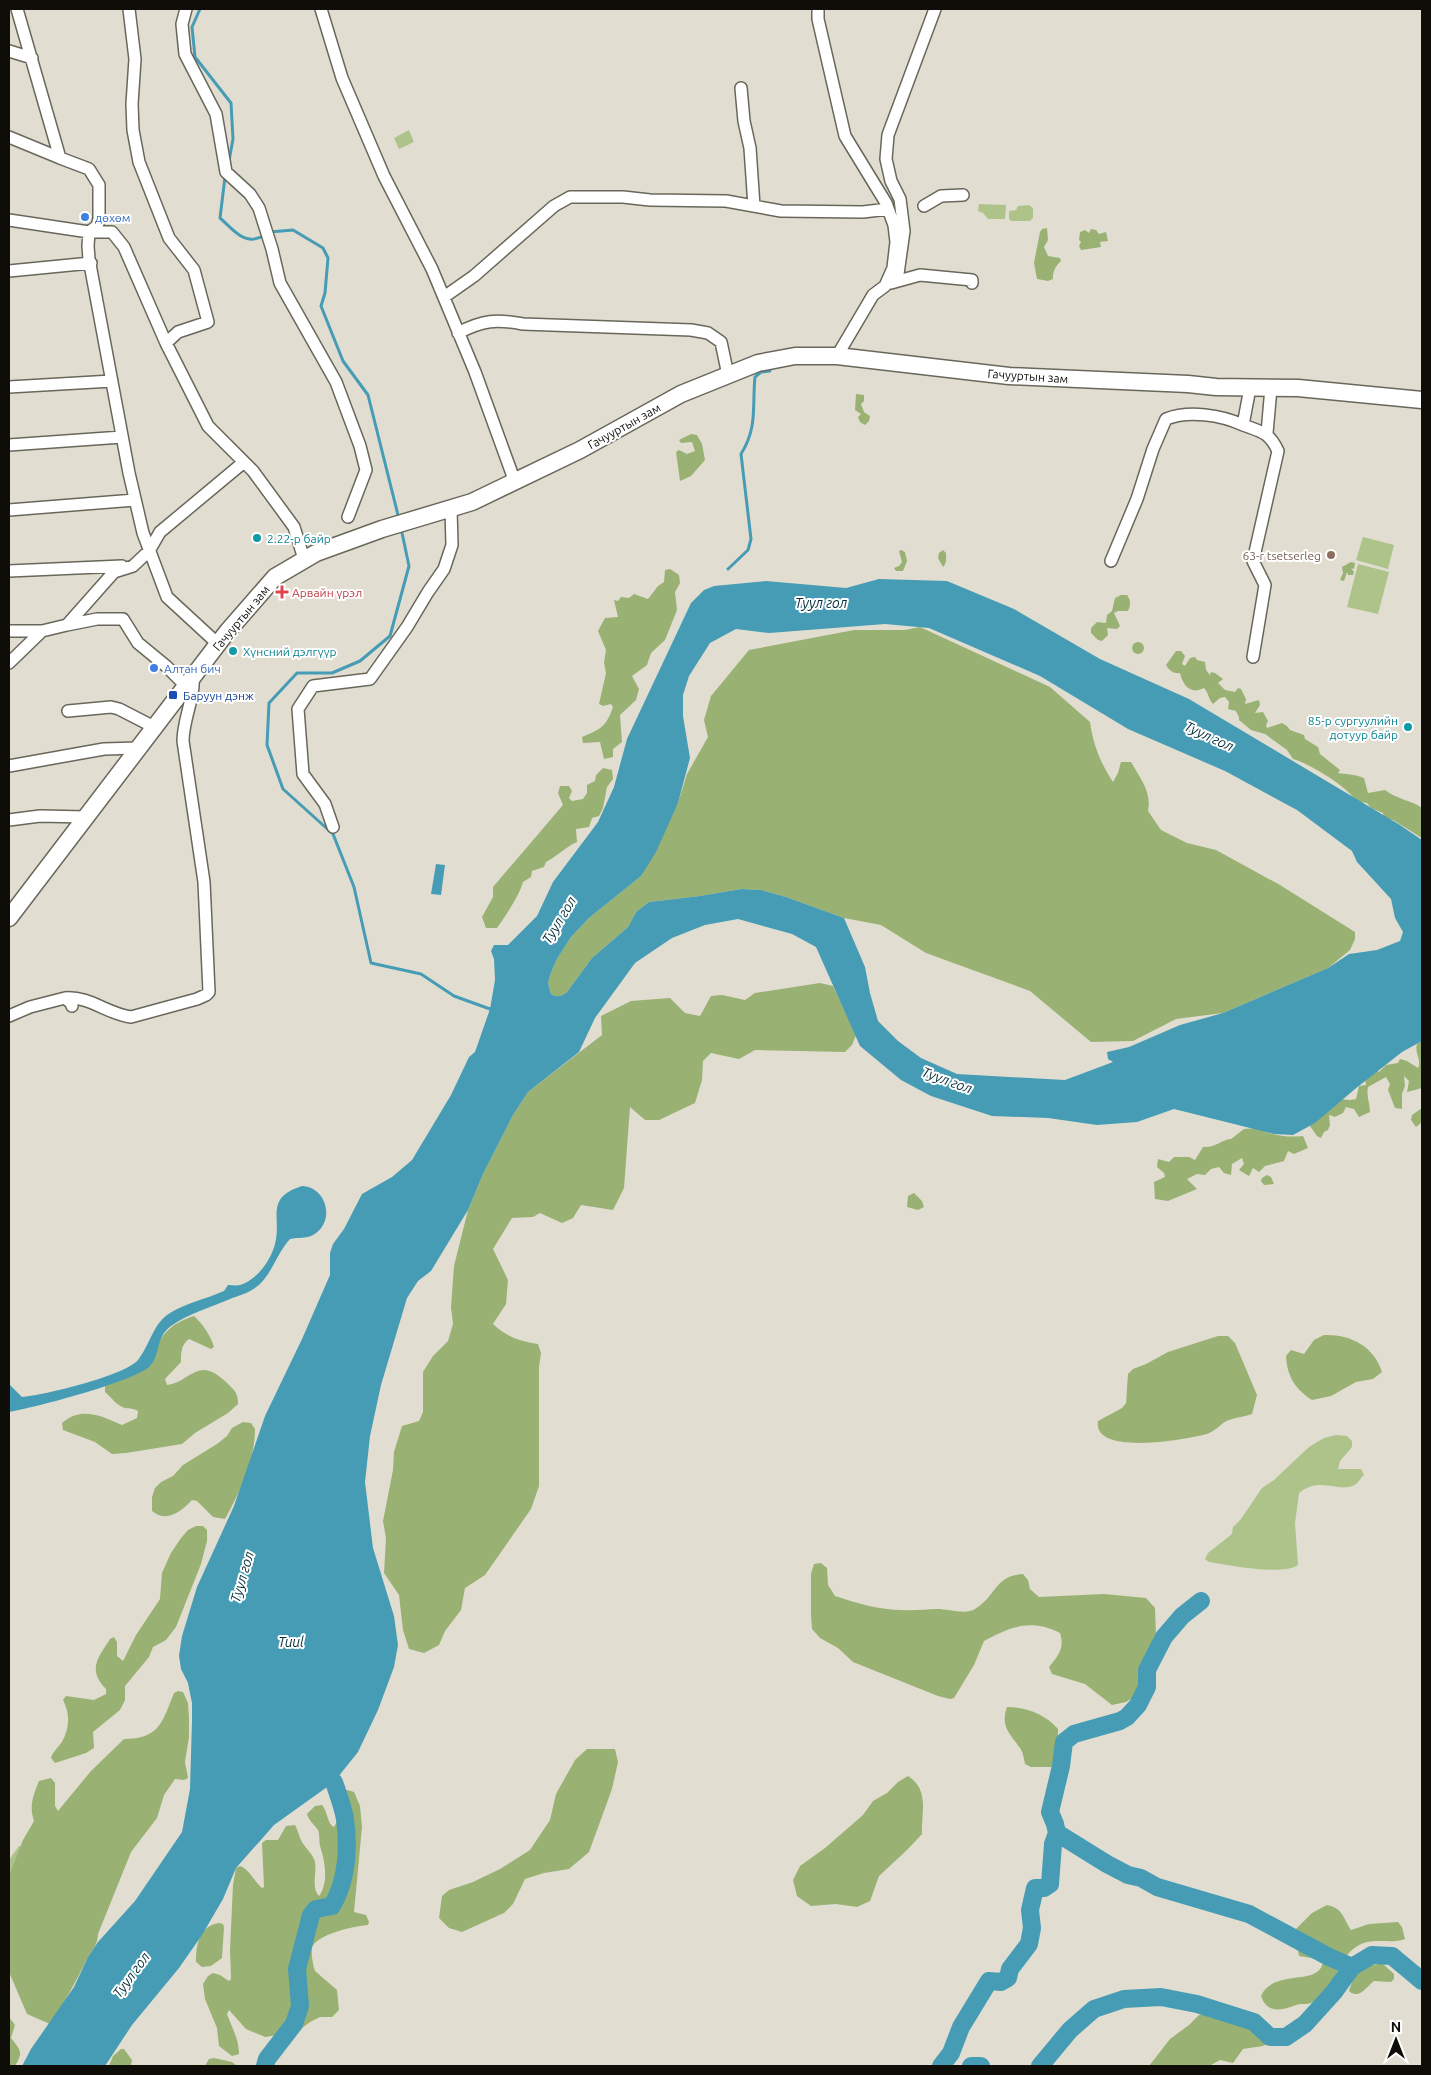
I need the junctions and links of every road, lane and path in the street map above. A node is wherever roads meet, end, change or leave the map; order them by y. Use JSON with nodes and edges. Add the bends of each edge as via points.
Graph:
{"nodes":[{"id":1,"x":17,"y":9,"type":"edge"},
{"id":2,"x":129,"y":9,"type":"edge"},
{"id":3,"x":186,"y":9,"type":"edge"},
{"id":4,"x":321,"y":9,"type":"edge"},
{"id":5,"x":818,"y":9,"type":"edge"},
{"id":6,"x":935,"y":9,"type":"edge"},
{"id":7,"x":9,"y":51,"type":"edge"},
{"id":8,"x":32,"y":58,"type":"junction"},
{"id":9,"x":741,"y":88,"type":"dead end"},
{"id":10,"x":9,"y":137,"type":"edge"},
{"id":11,"x":60,"y":158,"type":"junction"},
{"id":12,"x":963,"y":195,"type":"dead end"},
{"id":13,"x":754,"y":206,"type":"junction"},
{"id":14,"x":924,"y":206,"type":"dead end"},
{"id":15,"x":888,"y":209,"type":"junction"},
{"id":16,"x":9,"y":220,"type":"edge"},
{"id":17,"x":90,"y":232,"type":"junction"},
{"id":18,"x":91,"y":263,"type":"junction"},
{"id":19,"x":9,"y":271,"type":"edge"},
{"id":20,"x":897,"y":281,"type":"junction"},
{"id":21,"x":972,"y":283,"type":"dead end"},
{"id":22,"x":885,"y":286,"type":"junction"},
{"id":23,"x":444,"y":297,"type":"junction"},
{"id":24,"x":458,"y":333,"type":"junction"},
{"id":25,"x":166,"y":342,"type":"junction"},
{"id":26,"x":838,"y":356,"type":"junction"},
{"id":27,"x":728,"y":375,"type":"junction"},
{"id":28,"x":112,"y":381,"type":"junction"},
{"id":29,"x":9,"y":387,"type":"edge"},
{"id":30,"x":1250,"y":388,"type":"junction"},
{"id":31,"x":1271,"y":388,"type":"junction"},
{"id":32,"x":1422,"y":400,"type":"edge"},
{"id":33,"x":1243,"y":425,"type":"junction"},
{"id":34,"x":1266,"y":433,"type":"junction"},
{"id":35,"x":122,"y":437,"type":"junction"},
{"id":36,"x":9,"y":445,"type":"edge"},
{"id":37,"x":244,"y":462,"type":"junction"},
{"id":38,"x":515,"y":482,"type":"junction"},
{"id":39,"x":135,"y":500,"type":"junction"},
{"id":40,"x":451,"y":509,"type":"junction"},
{"id":41,"x":9,"y":510,"type":"edge"},
{"id":42,"x":348,"y":517,"type":"dead end"},
{"id":43,"x":149,"y":551,"type":"junction"},
{"id":44,"x":304,"y":559,"type":"junction"},
{"id":45,"x":1111,"y":561,"type":"dead end"},
{"id":46,"x":133,"y":566,"type":"junction"},
{"id":47,"x":9,"y":571,"type":"edge"},
{"id":48,"x":67,"y":625,"type":"junction"},
{"id":49,"x":9,"y":631,"type":"edge"},
{"id":50,"x":42,"y":631,"type":"junction"},
{"id":51,"x":218,"y":644,"type":"junction"},
{"id":52,"x":1254,"y":657,"type":"dead end"},
{"id":53,"x":9,"y":663,"type":"edge"},
{"id":54,"x":190,"y":681,"type":"junction"},
{"id":55,"x":68,"y":711,"type":"dead end"},
{"id":56,"x":154,"y":727,"type":"junction"},
{"id":57,"x":138,"y":748,"type":"junction"},
{"id":58,"x":9,"y":766,"type":"edge"},
{"id":59,"x":86,"y":817,"type":"junction"},
{"id":60,"x":9,"y":820,"type":"edge"},
{"id":61,"x":332,"y":827,"type":"dead end"},
{"id":62,"x":9,"y":918,"type":"edge"},
{"id":63,"x":9,"y":1016,"type":"edge"}],
"edges":[{"from":1,"to":8,"type":"street"},
{"from":2,"to":25,"type":"street","via":[[135,59],[133,121],[139,162],[169,238],[194,270],[208,322],[178,332]]},
{"from":3,"to":42,"type":"street","via":[[182,24],[185,54],[216,114],[226,172],[250,194],[259,208],[280,283],[336,382],[360,446],[366,470]]},
{"from":4,"to":23,"type":"street","via":[[342,78],[384,176]]},
{"from":5,"to":15,"type":"street","via":[[845,136]]},
{"from":6,"to":20,"type":"street","via":[[888,135],[886,159],[891,181],[900,199],[904,231]]},
{"from":7,"to":8,"type":"street"},
{"from":8,"to":11,"type":"street"},
{"from":9,"to":13,"type":"street"},
{"from":10,"to":11,"type":"street"},
{"from":11,"to":17,"type":"street","via":[[88,169],[99,185],[99,219]]},
{"from":12,"to":14,"type":"street","via":[[941,196]]},
{"from":13,"to":15,"type":"street","via":[[781,211],[863,212]]},
{"from":13,"to":23,"type":"street","via":[[726,201],[570,197],[554,206],[474,276]]},
{"from":15,"to":22,"type":"street","via":[[894,225],[896,253]]},
{"from":16,"to":17,"type":"street"},
{"from":17,"to":18,"type":"street"},
{"from":17,"to":25,"type":"street","via":[[112,232],[124,247]]},
{"from":18,"to":19,"type":"street"},
{"from":18,"to":28,"type":"street"},
{"from":20,"to":21,"type":"street","via":[[920,275],[972,280]]},
{"from":20,"to":22,"type":"street"},
{"from":22,"to":26,"type":"street","via":[[874,295]]},
{"from":23,"to":24,"type":"street"},
{"from":24,"to":27,"type":"street","via":[[484,322],[499,320],[523,324],[691,330],[708,333],[721,342]]},
{"from":24,"to":38,"type":"street"},
{"from":25,"to":37,"type":"street","via":[[208,426]]},
{"from":26,"to":27,"type":"main road","name":"Гачууртын зам","via":[[795,356],[758,363]]},
{"from":26,"to":30,"type":"main road","name":"Гачууртын зам","via":[[1009,376]]},
{"from":27,"to":38,"type":"main road","name":"Гачууртын зам","via":[[681,394]]},
{"from":28,"to":29,"type":"street"},
{"from":28,"to":35,"type":"street"},
{"from":30,"to":31,"type":"main road","name":"Гачууртын зам"},
{"from":30,"to":33,"type":"street"},
{"from":31,"to":32,"type":"main road","name":"Гачууртын зам"},
{"from":31,"to":34,"type":"street"},
{"from":33,"to":34,"type":"street"},
{"from":33,"to":45,"type":"street","via":[[1230,419],[1200,415],[1166,419]]},
{"from":34,"to":52,"type":"street","via":[[1278,451],[1253,561],[1265,585]]},
{"from":35,"to":36,"type":"street"},
{"from":35,"to":39,"type":"street"},
{"from":37,"to":43,"type":"street","via":[[160,532]]},
{"from":37,"to":44,"type":"street","via":[[294,527]]},
{"from":38,"to":40,"type":"main road","name":"Гачууртын зам"},
{"from":39,"to":41,"type":"street"},
{"from":39,"to":43,"type":"street"},
{"from":40,"to":44,"type":"main road","name":"Гачууртын зам"},
{"from":40,"to":61,"type":"street","via":[[452,545],[444,569],[370,679],[313,686],[298,709],[303,774],[325,804]]},
{"from":43,"to":46,"type":"street"},
{"from":43,"to":51,"type":"street","via":[[167,597]]},
{"from":44,"to":51,"type":"main road","name":"Гачууртын зам","via":[[275,577]]},
{"from":46,"to":47,"type":"street"},
{"from":46,"to":48,"type":"street","via":[[114,572]]},
{"from":48,"to":50,"type":"street"},
{"from":48,"to":54,"type":"street","via":[[97,619],[123,619],[138,643]]},
{"from":49,"to":50,"type":"street"},
{"from":50,"to":53,"type":"street"},
{"from":51,"to":54,"type":"main road","name":"Гачууртын зам"},
{"from":54,"to":56,"type":"main road","name":"Гачууртын зам"},
{"from":54,"to":63,"type":"street","via":[[192,697],[183,728],[183,741],[204,882],[209,992],[197,999],[131,1017],[76,997],[68,1002],[30,1006]]},
{"from":55,"to":56,"type":"street","via":[[111,707]]},
{"from":56,"to":57,"type":"main road","name":"Гачууртын зам"},
{"from":57,"to":58,"type":"street","via":[[104,749]]},
{"from":57,"to":59,"type":"main road","name":"Гачууртын зам"},
{"from":59,"to":60,"type":"street","via":[[40,816]]},
{"from":59,"to":62,"type":"main road","name":"Гачууртын зам"}]}
